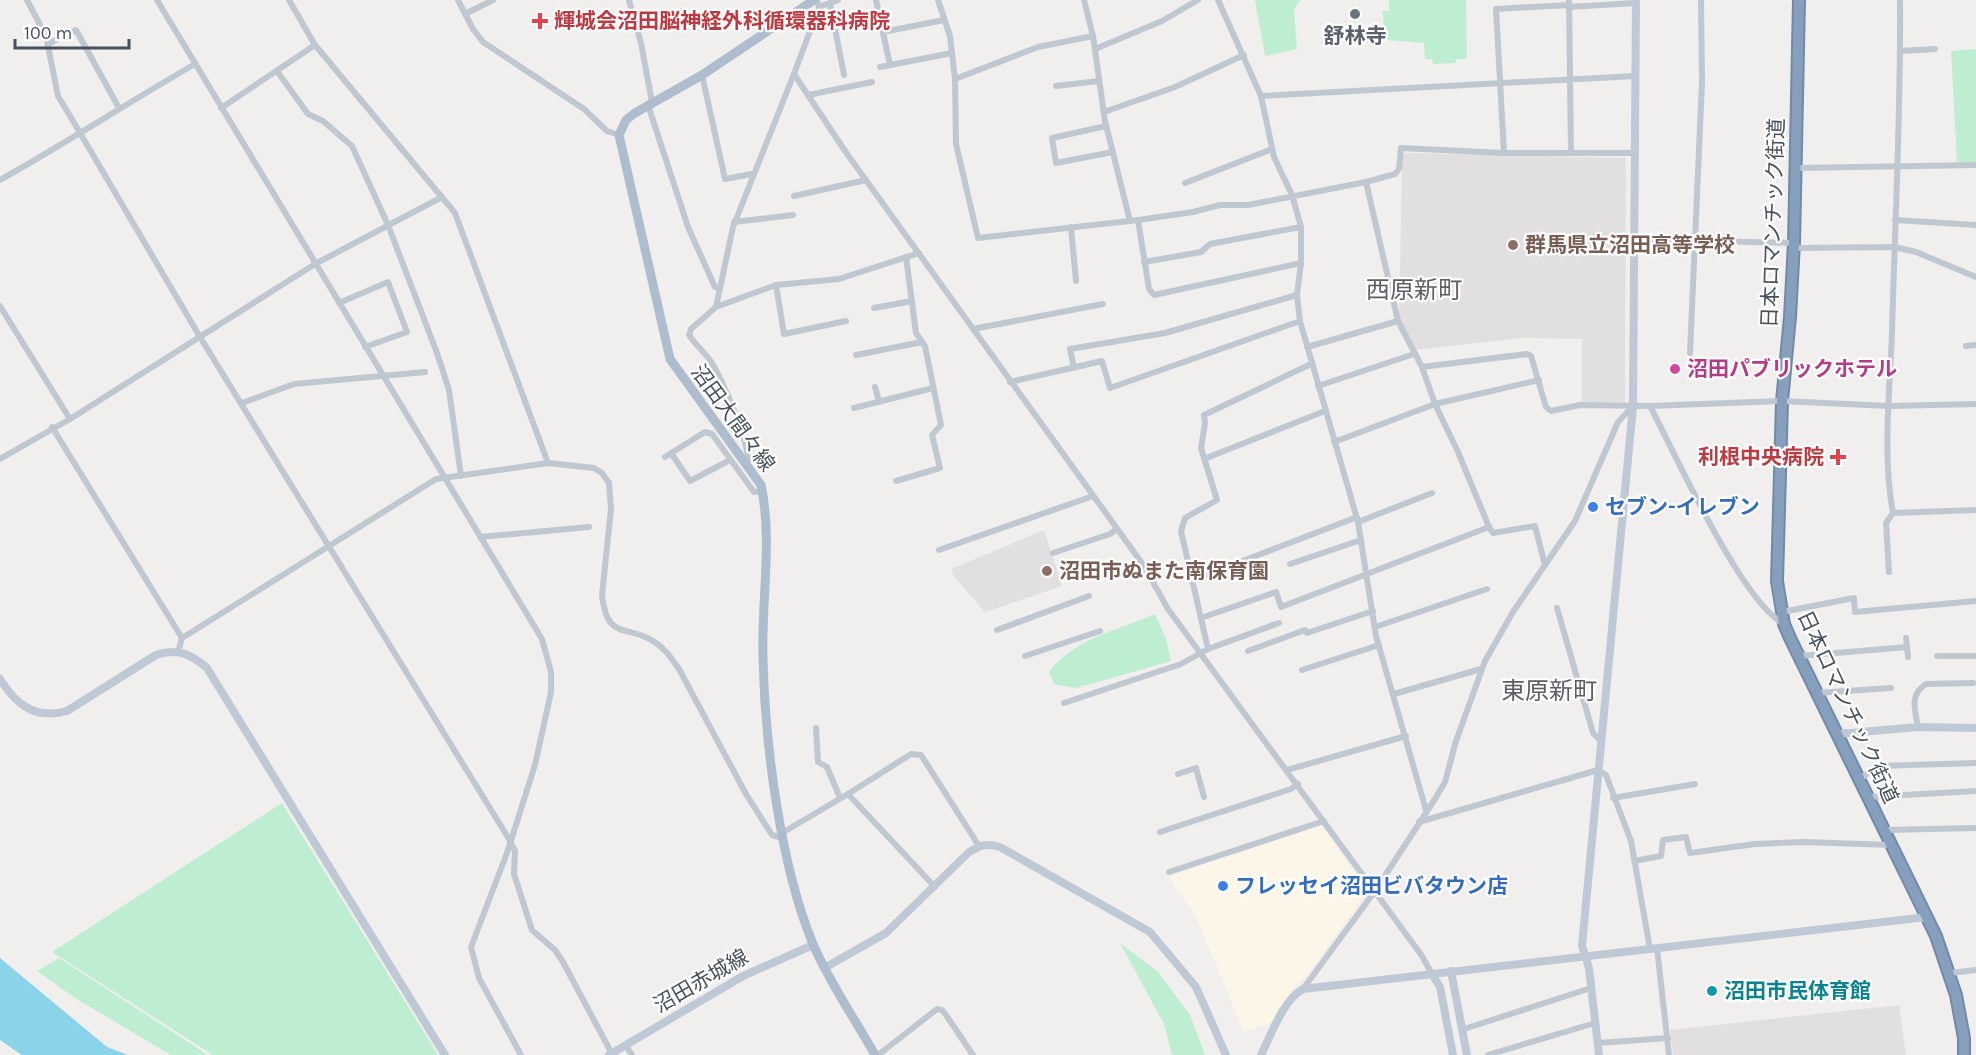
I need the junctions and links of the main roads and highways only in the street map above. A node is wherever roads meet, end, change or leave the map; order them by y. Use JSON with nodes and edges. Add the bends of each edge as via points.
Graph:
{"nodes":[{"id":1,"x":1799,"y":0,"type":"edge"},
{"id":2,"x":817,"y":2,"type":"edge"},
{"id":3,"x":877,"y":1055,"type":"edge"},
{"id":4,"x":1964,"y":1055,"type":"edge"}],
"edges":[{"from":1,"to":4,"type":"highway","name":"日本ロマンチック街道","via":[[1794,246],[1782,401],[1777,581],[1781,612],[1816,693],[1927,917],[1950,973]]},
{"from":2,"to":3,"type":"main road","name":"沼田大間々線","via":[[626,120],[619,135],[670,359],[762,491],[766,544],[763,658],[782,836],[791,879],[813,945]]}]}
